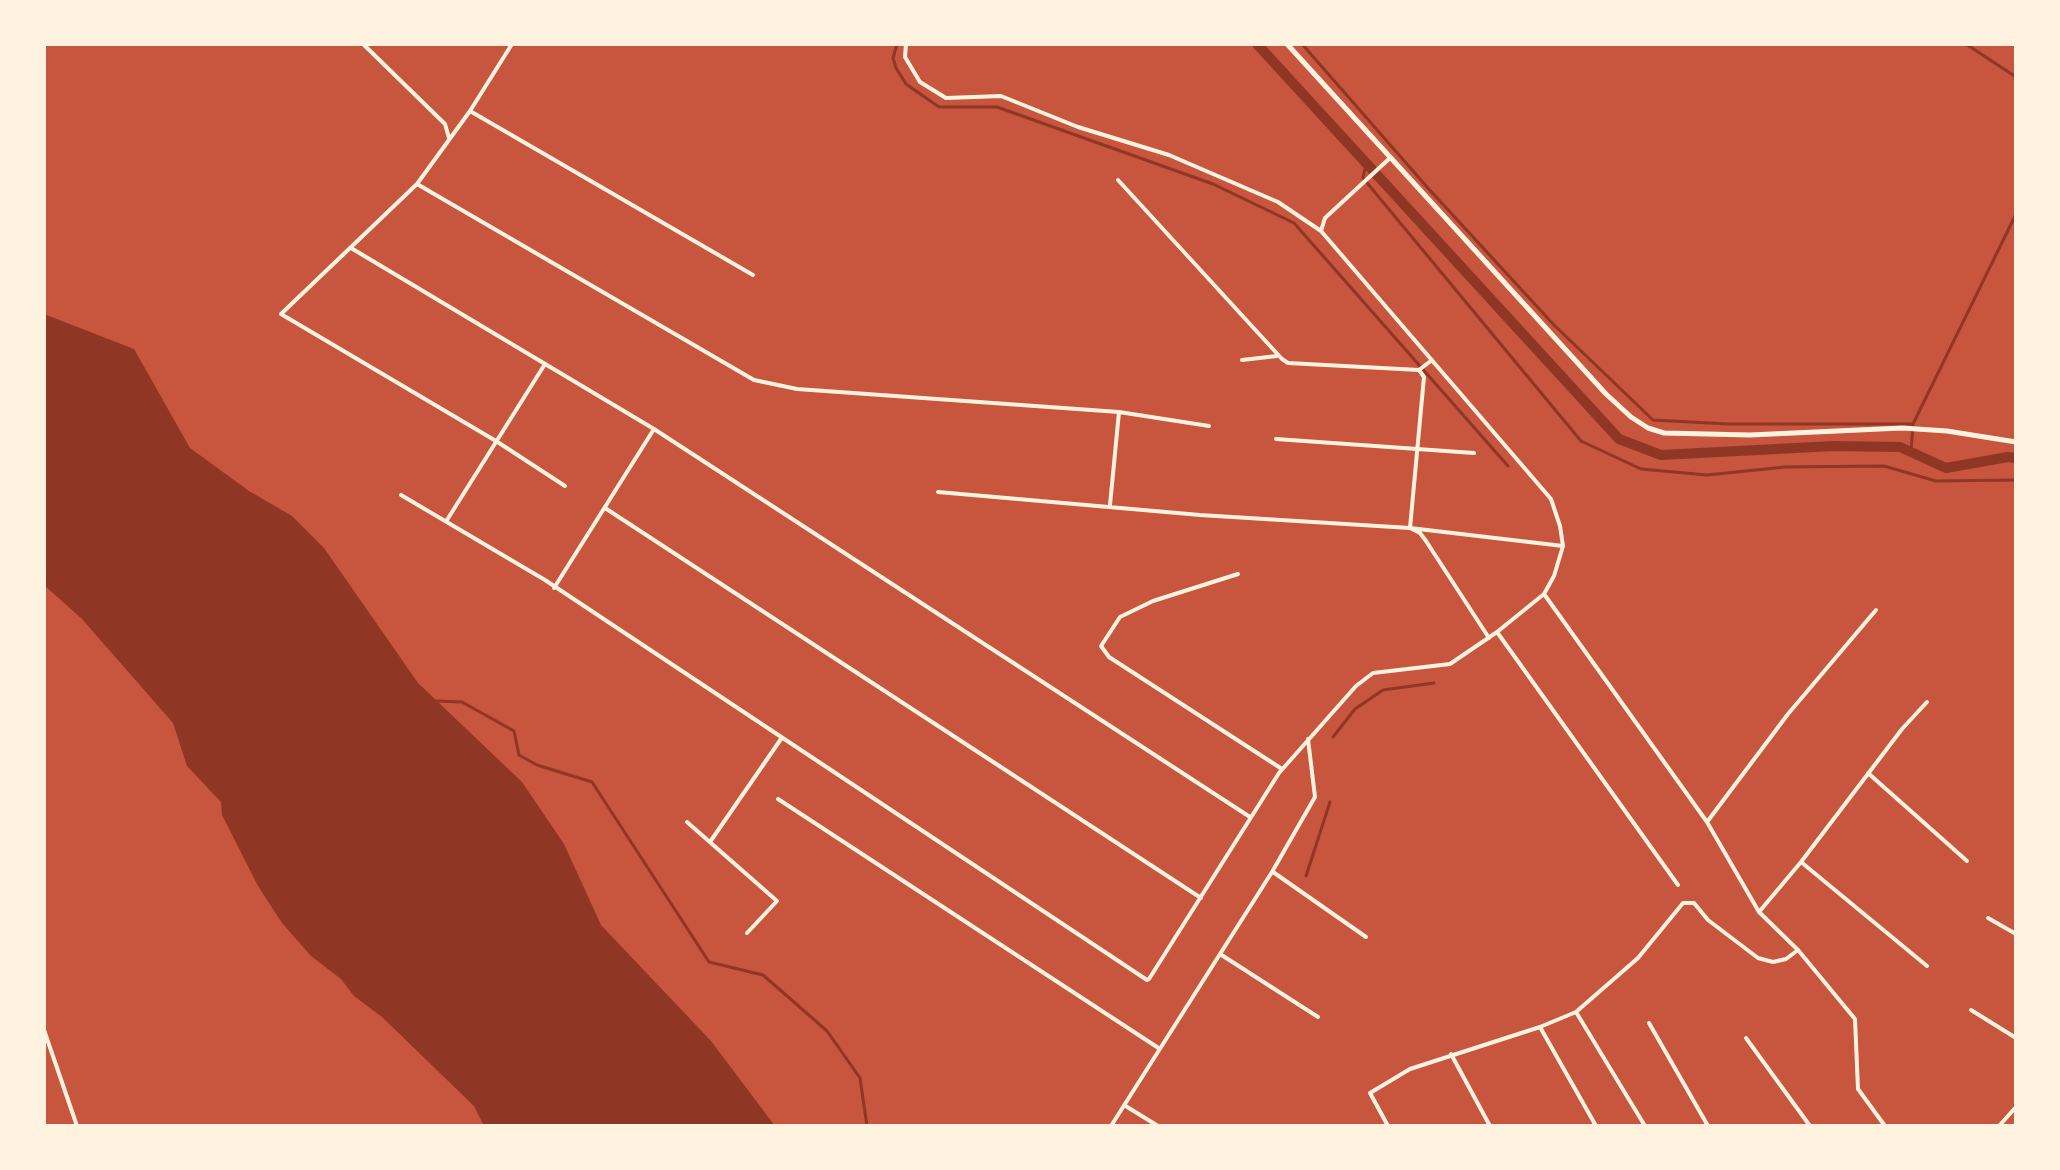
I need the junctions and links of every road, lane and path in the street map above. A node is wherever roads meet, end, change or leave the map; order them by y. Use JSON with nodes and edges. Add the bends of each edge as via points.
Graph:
{"nodes":[{"id":1,"x":363,"y":44,"type":"edge"},
{"id":2,"x":512,"y":44,"type":"edge"},
{"id":3,"x":906,"y":44,"type":"edge"},
{"id":4,"x":1287,"y":44,"type":"edge"},
{"id":5,"x":470,"y":111,"type":"junction"},
{"id":6,"x":449,"y":138,"type":"junction"},
{"id":7,"x":1391,"y":157,"type":"junction"},
{"id":8,"x":1118,"y":180,"type":"dead end"},
{"id":9,"x":417,"y":184,"type":"junction"},
{"id":10,"x":1321,"y":231,"type":"junction"},
{"id":11,"x":351,"y":248,"type":"junction"},
{"id":12,"x":753,"y":275,"type":"dead end"},
{"id":13,"x":1277,"y":356,"type":"junction"},
{"id":14,"x":1242,"y":360,"type":"dead end"},
{"id":15,"x":1432,"y":360,"type":"junction"},
{"id":16,"x":545,"y":364,"type":"junction"},
{"id":17,"x":1419,"y":370,"type":"junction"},
{"id":18,"x":1119,"y":412,"type":"junction"},
{"id":19,"x":1209,"y":426,"type":"dead end"},
{"id":20,"x":654,"y":429,"type":"junction"},
{"id":21,"x":1276,"y":439,"type":"dead end"},
{"id":22,"x":496,"y":441,"type":"junction"},
{"id":23,"x":2016,"y":442,"type":"edge"},
{"id":24,"x":1419,"y":448,"type":"junction"},
{"id":25,"x":1474,"y":453,"type":"dead end"},
{"id":26,"x":565,"y":486,"type":"dead end"},
{"id":27,"x":938,"y":492,"type":"dead end"},
{"id":28,"x":401,"y":495,"type":"dead end"},
{"id":29,"x":1110,"y":505,"type":"junction"},
{"id":30,"x":605,"y":508,"type":"junction"},
{"id":31,"x":447,"y":520,"type":"junction"},
{"id":32,"x":1410,"y":528,"type":"junction"},
{"id":33,"x":1563,"y":546,"type":"junction"},
{"id":34,"x":1238,"y":574,"type":"dead end"},
{"id":35,"x":554,"y":588,"type":"junction"},
{"id":36,"x":1544,"y":594,"type":"junction"},
{"id":37,"x":1876,"y":610,"type":"dead end"},
{"id":38,"x":1497,"y":632,"type":"junction"},
{"id":39,"x":1489,"y":638,"type":"junction"},
{"id":40,"x":1927,"y":702,"type":"dead end"},
{"id":41,"x":781,"y":739,"type":"junction"},
{"id":42,"x":1308,"y":739,"type":"junction"},
{"id":43,"x":1282,"y":769,"type":"junction"},
{"id":44,"x":1868,"y":773,"type":"junction"},
{"id":45,"x":778,"y":799,"type":"dead end"},
{"id":46,"x":1250,"y":817,"type":"junction"},
{"id":47,"x":687,"y":822,"type":"dead end"},
{"id":48,"x":1707,"y":822,"type":"junction"},
{"id":49,"x":710,"y":843,"type":"junction"},
{"id":50,"x":1967,"y":861,"type":"dead end"},
{"id":51,"x":1801,"y":862,"type":"junction"},
{"id":52,"x":1272,"y":872,"type":"junction"},
{"id":53,"x":1678,"y":885,"type":"dead end"},
{"id":54,"x":1201,"y":898,"type":"junction"},
{"id":55,"x":1759,"y":912,"type":"junction"},
{"id":56,"x":1988,"y":918,"type":"dead end"},
{"id":57,"x":747,"y":933,"type":"dead end"},
{"id":58,"x":2016,"y":934,"type":"edge"},
{"id":59,"x":1366,"y":937,"type":"dead end"},
{"id":60,"x":1798,"y":950,"type":"junction"},
{"id":61,"x":1220,"y":954,"type":"junction"},
{"id":62,"x":1927,"y":966,"type":"dead end"},
{"id":63,"x":1971,"y":1010,"type":"dead end"},
{"id":64,"x":1576,"y":1012,"type":"junction"},
{"id":65,"x":1318,"y":1017,"type":"dead end"},
{"id":66,"x":1649,"y":1023,"type":"dead end"},
{"id":67,"x":1540,"y":1027,"type":"junction"},
{"id":68,"x":44,"y":1030,"type":"edge"},
{"id":69,"x":1746,"y":1038,"type":"dead end"},
{"id":70,"x":2016,"y":1038,"type":"edge"},
{"id":71,"x":1160,"y":1049,"type":"junction"},
{"id":72,"x":1451,"y":1054,"type":"junction"},
{"id":73,"x":1124,"y":1105,"type":"junction"},
{"id":74,"x":2016,"y":1107,"type":"edge"},
{"id":75,"x":77,"y":1126,"type":"edge"},
{"id":76,"x":1111,"y":1126,"type":"edge"},
{"id":77,"x":1158,"y":1126,"type":"edge"},
{"id":78,"x":1388,"y":1126,"type":"edge"},
{"id":79,"x":1490,"y":1126,"type":"edge"},
{"id":80,"x":1596,"y":1126,"type":"edge"},
{"id":81,"x":1645,"y":1126,"type":"edge"},
{"id":82,"x":1708,"y":1126,"type":"edge"},
{"id":83,"x":1810,"y":1126,"type":"edge"},
{"id":84,"x":1885,"y":1126,"type":"edge"},
{"id":85,"x":1999,"y":1126,"type":"edge"}],
"edges":[{"from":1,"to":6,"type":"street","via":[[445,124]]},
{"from":2,"to":5,"type":"street"},
{"from":3,"to":10,"type":"street","via":[[905,57],[920,82],[946,98],[1001,96],[1169,155],[1278,202]]},
{"from":4,"to":7,"type":"street"},
{"from":5,"to":6,"type":"street"},
{"from":5,"to":12,"type":"street"},
{"from":6,"to":9,"type":"street"},
{"from":7,"to":10,"type":"street","via":[[1325,218]]},
{"from":7,"to":23,"type":"street","via":[[1606,394],[1648,428],[1735,435],[1902,428]]},
{"from":8,"to":13,"type":"street"},
{"from":9,"to":11,"type":"street"},
{"from":9,"to":18,"type":"street","via":[[754,380],[797,389]]},
{"from":10,"to":15,"type":"street"},
{"from":11,"to":16,"type":"street"},
{"from":11,"to":22,"type":"street","via":[[281,314]]},
{"from":13,"to":14,"type":"street"},
{"from":13,"to":17,"type":"street","via":[[1288,363]]},
{"from":15,"to":17,"type":"street"},
{"from":15,"to":33,"type":"street","via":[[1551,499]]},
{"from":16,"to":20,"type":"street"},
{"from":16,"to":22,"type":"street"},
{"from":17,"to":24,"type":"street","via":[[1424,377]]},
{"from":18,"to":19,"type":"street"},
{"from":18,"to":29,"type":"street"},
{"from":20,"to":30,"type":"street"},
{"from":20,"to":46,"type":"street"},
{"from":21,"to":24,"type":"street"},
{"from":22,"to":26,"type":"street"},
{"from":22,"to":31,"type":"street"},
{"from":24,"to":25,"type":"street"},
{"from":24,"to":32,"type":"street"},
{"from":27,"to":29,"type":"street"},
{"from":28,"to":31,"type":"street"},
{"from":29,"to":32,"type":"street"},
{"from":30,"to":35,"type":"street"},
{"from":30,"to":54,"type":"street"},
{"from":31,"to":35,"type":"street"},
{"from":32,"to":33,"type":"street"},
{"from":32,"to":39,"type":"street","via":[[1426,541]]},
{"from":33,"to":36,"type":"street"},
{"from":34,"to":43,"type":"street","via":[[1120,617],[1101,646],[1109,657]]},
{"from":35,"to":41,"type":"street"},
{"from":36,"to":38,"type":"street"},
{"from":36,"to":48,"type":"street"},
{"from":37,"to":48,"type":"street"},
{"from":38,"to":39,"type":"street"},
{"from":38,"to":53,"type":"street"},
{"from":39,"to":42,"type":"street","via":[[1450,664],[1373,673]]},
{"from":40,"to":44,"type":"street"},
{"from":41,"to":49,"type":"street"},
{"from":41,"to":54,"type":"street","via":[[1147,980]]},
{"from":42,"to":43,"type":"street"},
{"from":42,"to":52,"type":"street","via":[[1315,797]]},
{"from":43,"to":46,"type":"street"},
{"from":44,"to":50,"type":"street"},
{"from":44,"to":51,"type":"street"},
{"from":45,"to":71,"type":"street"},
{"from":46,"to":54,"type":"street"},
{"from":47,"to":49,"type":"street"},
{"from":48,"to":55,"type":"street"},
{"from":49,"to":57,"type":"street","via":[[777,901]]},
{"from":51,"to":55,"type":"street"},
{"from":51,"to":62,"type":"street"},
{"from":52,"to":59,"type":"street"},
{"from":52,"to":61,"type":"street"},
{"from":55,"to":60,"type":"street"},
{"from":56,"to":58,"type":"street"},
{"from":60,"to":64,"type":"street","via":[[1773,962],[1758,958],[1689,901],[1638,958]]},
{"from":60,"to":84,"type":"street","via":[[1855,1019],[1858,1089]]},
{"from":61,"to":65,"type":"street"},
{"from":61,"to":71,"type":"street"},
{"from":63,"to":70,"type":"street"},
{"from":64,"to":67,"type":"street"},
{"from":64,"to":81,"type":"street"},
{"from":66,"to":82,"type":"street"},
{"from":67,"to":72,"type":"street"},
{"from":67,"to":80,"type":"street"},
{"from":68,"to":75,"type":"street"},
{"from":69,"to":83,"type":"street"},
{"from":71,"to":73,"type":"street"},
{"from":72,"to":78,"type":"street","via":[[1410,1069],[1370,1093]]},
{"from":72,"to":79,"type":"street"},
{"from":73,"to":76,"type":"street"},
{"from":73,"to":77,"type":"street"},
{"from":74,"to":85,"type":"street"}]}
